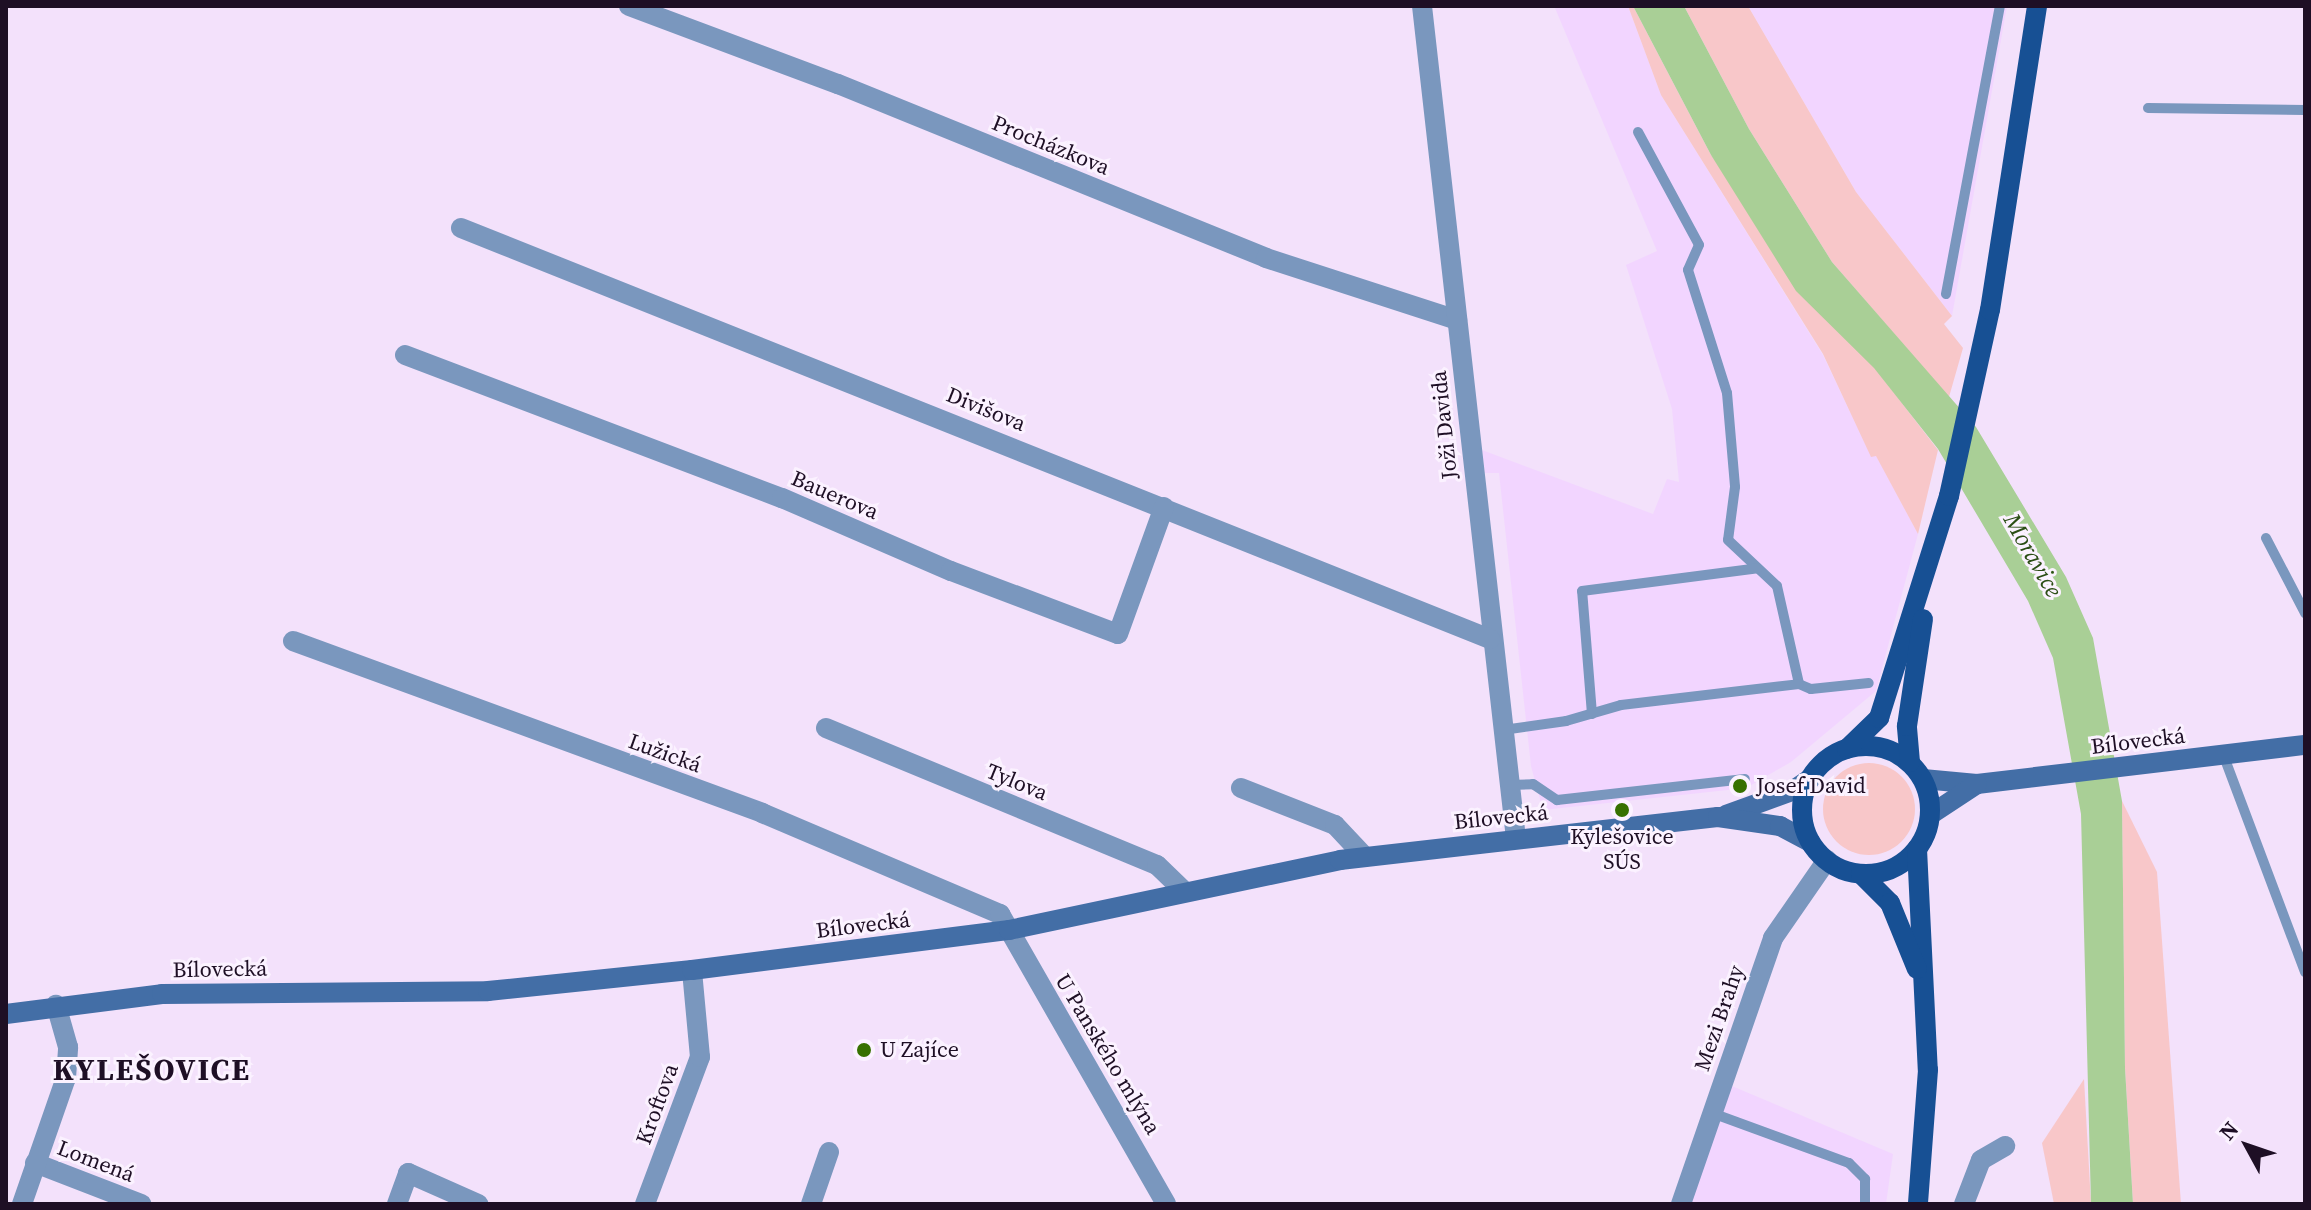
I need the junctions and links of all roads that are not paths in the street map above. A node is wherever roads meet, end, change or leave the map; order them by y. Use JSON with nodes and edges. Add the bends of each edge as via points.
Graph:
{"nodes":[{"id":1,"x":629,"y":6,"type":"edge"},
{"id":2,"x":1422,"y":6,"type":"edge"},
{"id":3,"x":2000,"y":6,"type":"edge"},
{"id":4,"x":2037,"y":6,"type":"edge"},
{"id":5,"x":2148,"y":108,"type":"dead end"},
{"id":6,"x":2305,"y":110,"type":"edge"},
{"id":7,"x":1638,"y":132,"type":"dead end"},
{"id":8,"x":461,"y":228,"type":"dead end"},
{"id":9,"x":1946,"y":294,"type":"dead end"},
{"id":10,"x":1457,"y":320,"type":"junction"},
{"id":11,"x":405,"y":355,"type":"dead end"},
{"id":12,"x":1164,"y":507,"type":"junction"},
{"id":13,"x":2266,"y":538,"type":"dead end"},
{"id":14,"x":1931,"y":563,"type":"junction"},
{"id":15,"x":1758,"y":568,"type":"junction"},
{"id":16,"x":2305,"y":613,"type":"edge"},
{"id":17,"x":1490,"y":639,"type":"junction"},
{"id":18,"x":293,"y":641,"type":"dead end"},
{"id":19,"x":1869,"y":683,"type":"dead end"},
{"id":20,"x":1799,"y":684,"type":"junction"},
{"id":21,"x":1592,"y":714,"type":"junction"},
{"id":22,"x":826,"y":728,"type":"dead end"},
{"id":23,"x":1501,"y":730,"type":"junction"},
{"id":24,"x":2305,"y":745,"type":"edge"},
{"id":25,"x":1847,"y":749,"type":"junction"},
{"id":26,"x":2214,"y":755,"type":"junction"},
{"id":27,"x":1910,"y":762,"type":"junction"},
{"id":28,"x":1811,"y":778,"type":"junction"},
{"id":29,"x":1745,"y":779,"type":"dead end"},
{"id":30,"x":1923,"y":779,"type":"junction"},
{"id":31,"x":1977,"y":784,"type":"junction"},
{"id":32,"x":1509,"y":785,"type":"junction"},
{"id":33,"x":1241,"y":788,"type":"dead end"},
{"id":34,"x":1930,"y":815,"type":"junction"},
{"id":35,"x":1718,"y":817,"type":"junction"},
{"id":36,"x":1516,"y":839,"type":"junction"},
{"id":37,"x":1810,"y":842,"type":"junction"},
{"id":38,"x":1917,"y":849,"type":"junction"},
{"id":39,"x":1365,"y":857,"type":"junction"},
{"id":40,"x":1827,"y":860,"type":"junction"},
{"id":41,"x":1861,"y":874,"type":"junction"},
{"id":42,"x":1183,"y":890,"type":"junction"},
{"id":43,"x":1009,"y":930,"type":"junction"},
{"id":44,"x":692,"y":970,"type":"junction"},
{"id":45,"x":2305,"y":972,"type":"edge"},
{"id":46,"x":1919,"y":976,"type":"junction"},
{"id":47,"x":56,"y":1005,"type":"junction"},
{"id":48,"x":6,"y":1014,"type":"edge"},
{"id":49,"x":1712,"y":1113,"type":"junction"},
{"id":50,"x":2005,"y":1146,"type":"dead end"},
{"id":51,"x":829,"y":1152,"type":"dead end"},
{"id":52,"x":35,"y":1163,"type":"junction"},
{"id":53,"x":22,"y":1204,"type":"edge"},
{"id":54,"x":141,"y":1204,"type":"edge"},
{"id":55,"x":397,"y":1204,"type":"edge"},
{"id":56,"x":478,"y":1204,"type":"edge"},
{"id":57,"x":645,"y":1204,"type":"edge"},
{"id":58,"x":811,"y":1204,"type":"edge"},
{"id":59,"x":1166,"y":1204,"type":"edge"},
{"id":60,"x":1681,"y":1204,"type":"edge"},
{"id":61,"x":1865,"y":1204,"type":"edge"},
{"id":62,"x":1918,"y":1204,"type":"edge"},
{"id":63,"x":1964,"y":1204,"type":"edge"}],
"edges":[{"from":1,"to":10,"type":"street","name":"Procházkova","via":[[838,84],[1266,258]]},
{"from":2,"to":10,"type":"street","name":"Joži Davida"},
{"from":3,"to":9,"type":"lane"},
{"from":4,"to":14,"type":"main road","via":[[1978,365]]},
{"from":5,"to":6,"type":"lane"},
{"from":7,"to":15,"type":"lane","via":[[1699,245],[1688,270],[1727,393],[1735,487],[1728,540]]},
{"from":8,"to":12,"type":"street","name":"Divišova"},
{"from":10,"to":17,"type":"street","name":"Joži Davida"},
{"from":11,"to":12,"type":"street","name":"Bauerova","via":[[782,498],[951,571],[1118,634]]},
{"from":12,"to":17,"type":"street","name":"Divišova"},
{"from":13,"to":16,"type":"lane"},
{"from":14,"to":25,"type":"main road","name":"Bílovecká","via":[[1879,718]]},
{"from":14,"to":27,"type":"main road","via":[[1907,726]]},
{"from":15,"to":20,"type":"lane","via":[[1781,594]]},
{"from":15,"to":21,"type":"lane","via":[[1582,591]]},
{"from":17,"to":23,"type":"street","name":"Joži Davida"},
{"from":18,"to":43,"type":"street","name":"Lužická","via":[[885,862],[1000,914]]},
{"from":19,"to":20,"type":"lane","via":[[1811,689]]},
{"from":20,"to":21,"type":"lane","via":[[1621,705]]},
{"from":21,"to":23,"type":"lane"},
{"from":22,"to":42,"type":"street","name":"Tylova","via":[[1157,865]]},
{"from":23,"to":32,"type":"street","name":"Joži Davida"},
{"from":24,"to":26,"type":"main road","name":"Bílovecká"},
{"from":25,"to":27,"type":"main road","via":[[1882,747]]},
{"from":25,"to":28,"type":"main road","name":"Bílovecká","via":[[1823,763]]},
{"from":26,"to":31,"type":"main road","name":"Bílovecká"},
{"from":26,"to":45,"type":"lane"},
{"from":27,"to":30,"type":"main road"},
{"from":28,"to":35,"type":"main road","name":"Bílovecká","via":[[1783,795]]},
{"from":28,"to":37,"type":"main road","via":[[1802,805]]},
{"from":29,"to":32,"type":"lane","via":[[1557,800],[1533,784]]},
{"from":30,"to":31,"type":"main road"},
{"from":30,"to":34,"type":"main road"},
{"from":31,"to":34,"type":"main road"},
{"from":32,"to":36,"type":"street","name":"Joži Davida"},
{"from":33,"to":39,"type":"street","via":[[1335,825]]},
{"from":34,"to":38,"type":"main road"},
{"from":35,"to":36,"type":"main road","name":"Bílovecká"},
{"from":35,"to":37,"type":"main road","name":"Bílovecká","via":[[1780,826]]},
{"from":36,"to":39,"type":"main road","name":"Bílovecká"},
{"from":37,"to":40,"type":"main road","name":"Bílovecká"},
{"from":38,"to":41,"type":"main road","via":[[1892,869]]},
{"from":38,"to":46,"type":"main road"},
{"from":39,"to":42,"type":"main road","name":"Bílovecká"},
{"from":40,"to":41,"type":"main road","name":"Bílovecká"},
{"from":40,"to":49,"type":"street","name":"Mezi Brahy","via":[[1773,938]]},
{"from":41,"to":46,"type":"main road","via":[[1890,903]]},
{"from":42,"to":43,"type":"main road","name":"Bílovecká"},
{"from":43,"to":44,"type":"main road","name":"Bílovecká"},
{"from":43,"to":59,"type":"street","name":"U Panského mlýna"},
{"from":44,"to":47,"type":"main road","name":"Bílovecká","via":[[488,991],[204,992]]},
{"from":44,"to":57,"type":"street","name":"Kroftova","via":[[700,1057]]},
{"from":46,"to":62,"type":"main road","via":[[1926,1035]]},
{"from":47,"to":48,"type":"main road","name":"Bílovecká"},
{"from":47,"to":52,"type":"street","name":"Lomená","via":[[68,1047],[66,1078]]},
{"from":49,"to":60,"type":"street","name":"Mezi Brahy"},
{"from":49,"to":61,"type":"lane","via":[[1849,1163],[1865,1179]]},
{"from":50,"to":63,"type":"street","via":[[1981,1160]]},
{"from":51,"to":58,"type":"street"},
{"from":52,"to":53,"type":"street","name":"Lomená"},
{"from":52,"to":54,"type":"street","name":"Lomená"},
{"from":55,"to":56,"type":"street","via":[[408,1173]]}]}
